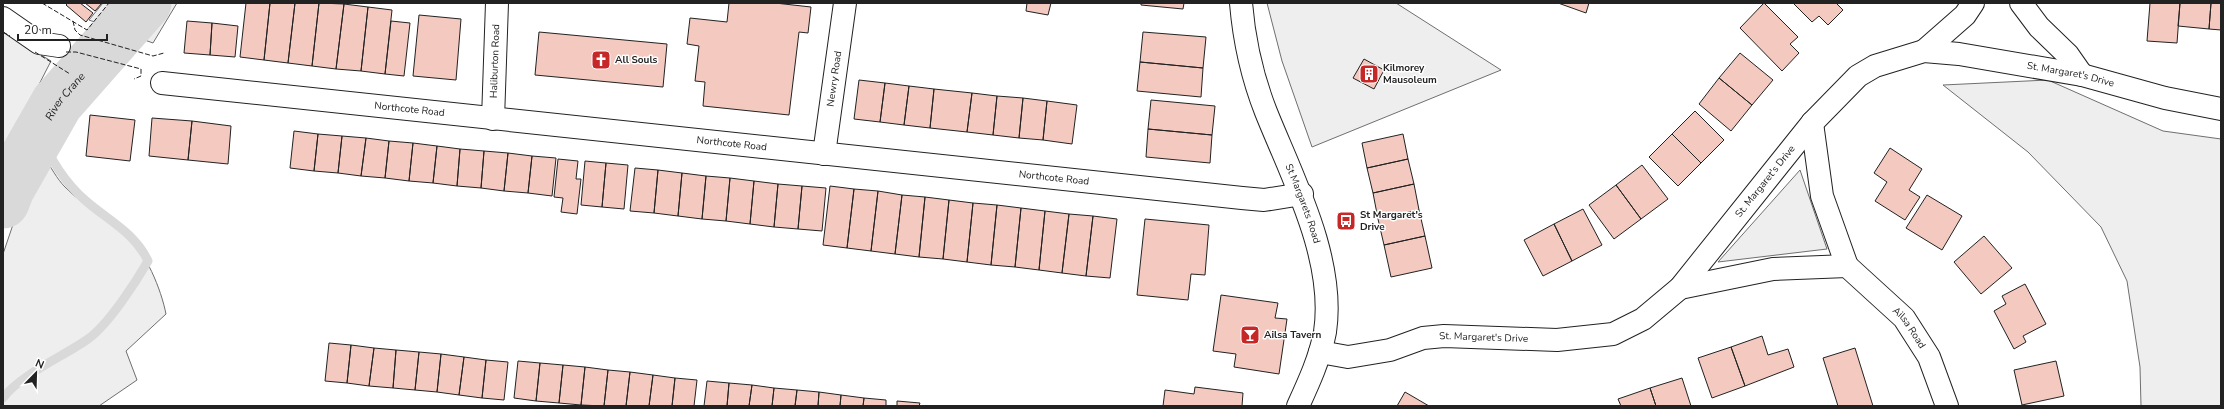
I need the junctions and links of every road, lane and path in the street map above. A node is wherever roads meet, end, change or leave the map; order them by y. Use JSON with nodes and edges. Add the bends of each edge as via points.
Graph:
{"nodes":[{"id":1,"x":498,"y":3,"type":"edge"},
{"id":2,"x":845,"y":3,"type":"edge"},
{"id":3,"x":1240,"y":3,"type":"edge"},
{"id":4,"x":1973,"y":3,"type":"edge"},
{"id":5,"x":2021,"y":3,"type":"edge"},
{"id":6,"x":3,"y":18,"type":"edge"},
{"id":7,"x":60,"y":46,"type":"dead end"},
{"id":8,"x":1924,"y":51,"type":"junction"},
{"id":9,"x":2082,"y":75,"type":"junction"},
{"id":10,"x":162,"y":83,"type":"dead end"},
{"id":11,"x":2221,"y":110,"type":"edge"},
{"id":12,"x":493,"y":119,"type":"junction"},
{"id":13,"x":1812,"y":123,"type":"junction"},
{"id":14,"x":824,"y":154,"type":"junction"},
{"id":15,"x":1302,"y":194,"type":"junction"},
{"id":16,"x":1847,"y":266,"type":"junction"},
{"id":17,"x":1680,"y":288,"type":"junction"},
{"id":18,"x":1320,"y":352,"type":"junction"},
{"id":19,"x":1298,"y":406,"type":"edge"},
{"id":20,"x":1947,"y":406,"type":"edge"}],
"edges":[{"from":1,"to":12,"type":"street","name":"Haliburton Road"},
{"from":2,"to":14,"type":"street","name":"Newry Road"},
{"from":3,"to":15,"type":"street","name":"St Margarets Road","via":[[1252,65],[1265,111]]},
{"from":4,"to":8,"type":"street"},
{"from":5,"to":9,"type":"street","via":[[2039,27],[2068,55]]},
{"from":6,"to":7,"type":"street","via":[[38,43]]},
{"from":8,"to":9,"type":"street","name":"St. Margaret's Drive","via":[[1959,54]]},
{"from":8,"to":13,"type":"street","name":"St. Margaret's Drive","via":[[1875,66],[1858,76]]},
{"from":9,"to":11,"type":"street","name":"St. Margaret's Drive","via":[[2165,98]]},
{"from":10,"to":12,"type":"street","name":"Northcote Road"},
{"from":12,"to":14,"type":"street","name":"Northcote Road"},
{"from":13,"to":16,"type":"street","name":"Ailsa Road","via":[[1822,196]]},
{"from":13,"to":17,"type":"street","name":"St. Margaret's Drive"},
{"from":14,"to":15,"type":"street","name":"Northcote Road","via":[[1264,200]]},
{"from":15,"to":18,"type":"street","name":"St Margarets Road","via":[[1315,238],[1324,289],[1326,320]]},
{"from":16,"to":17,"type":"street","via":[[1773,269]]},
{"from":16,"to":20,"type":"street","name":"Ailsa Road","via":[[1904,318],[1929,357]]},
{"from":17,"to":18,"type":"street","name":"St. Margaret's Drive","via":[[1643,319],[1613,334],[1557,340],[1430,337],[1390,350],[1348,357]]},
{"from":18,"to":19,"type":"street","name":"St Margarets Road"}]}
